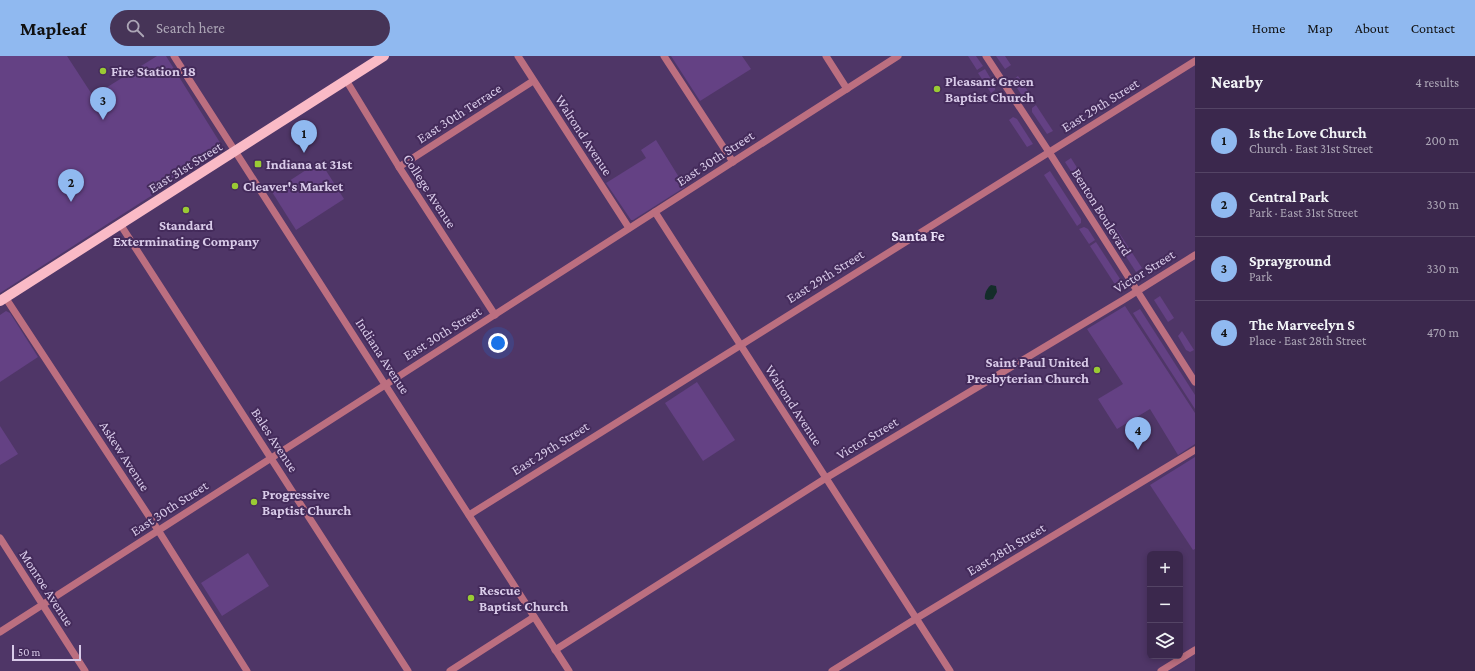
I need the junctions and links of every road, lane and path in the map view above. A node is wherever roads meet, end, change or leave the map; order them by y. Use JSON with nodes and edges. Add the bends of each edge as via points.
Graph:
{"nodes":[{"id":1,"x":174,"y":56,"type":"edge"},
{"id":2,"x":384,"y":56,"type":"edge"},
{"id":3,"x":518,"y":56,"type":"edge"},
{"id":4,"x":664,"y":56,"type":"edge"},
{"id":5,"x":826,"y":56,"type":"edge"},
{"id":6,"x":898,"y":56,"type":"edge"},
{"id":7,"x":986,"y":56,"type":"edge"},
{"id":8,"x":1195,"y":61,"type":"edge"},
{"id":9,"x":346,"y":80,"type":"junction"},
{"id":10,"x":534,"y":81,"type":"junction"},
{"id":11,"x":847,"y":89,"type":"junction"},
{"id":12,"x":236,"y":151,"type":"junction"},
{"id":13,"x":1049,"y":152,"type":"junction"},
{"id":14,"x":733,"y":162,"type":"junction"},
{"id":15,"x":399,"y":167,"type":"junction"},
{"id":16,"x":655,"y":212,"type":"junction"},
{"id":17,"x":120,"y":224,"type":"junction"},
{"id":18,"x":629,"y":228,"type":"junction"},
{"id":19,"x":1195,"y":255,"type":"edge"},
{"id":20,"x":1137,"y":291,"type":"junction"},
{"id":21,"x":3,"y":299,"type":"edge"},
{"id":22,"x":495,"y":315,"type":"junction"},
{"id":23,"x":740,"y":344,"type":"junction"},
{"id":24,"x":1195,"y":382,"type":"edge"},
{"id":25,"x":386,"y":384,"type":"junction"},
{"id":26,"x":1195,"y":450,"type":"edge"},
{"id":27,"x":271,"y":458,"type":"junction"},
{"id":28,"x":826,"y":478,"type":"junction"},
{"id":29,"x":469,"y":515,"type":"junction"},
{"id":30,"x":158,"y":530,"type":"junction"},
{"id":31,"x":0,"y":538,"type":"edge"},
{"id":32,"x":43,"y":605,"type":"junction"},
{"id":33,"x":534,"y":617,"type":"junction"},
{"id":34,"x":917,"y":618,"type":"junction"},
{"id":35,"x":0,"y":632,"type":"edge"},
{"id":36,"x":556,"y":650,"type":"junction"},
{"id":37,"x":1195,"y":650,"type":"edge"},
{"id":38,"x":85,"y":671,"type":"edge"},
{"id":39,"x":247,"y":671,"type":"edge"},
{"id":40,"x":408,"y":671,"type":"edge"},
{"id":41,"x":450,"y":671,"type":"edge"},
{"id":42,"x":569,"y":671,"type":"edge"},
{"id":43,"x":832,"y":671,"type":"edge"},
{"id":44,"x":950,"y":671,"type":"edge"},
{"id":45,"x":1161,"y":671,"type":"edge"}],
"edges":[{"from":1,"to":12,"type":"street","name":"Indiana Avenue"},
{"from":2,"to":9,"type":"main road","name":"East 31st Street"},
{"from":3,"to":10,"type":"street","name":"Walrond Avenue"},
{"from":4,"to":14,"type":"street"},
{"from":5,"to":11,"type":"street"},
{"from":6,"to":11,"type":"street","name":"East 30th Street"},
{"from":7,"to":13,"type":"street","name":"Benton Boulevard"},
{"from":8,"to":13,"type":"street","name":"East 29th Street"},
{"from":9,"to":12,"type":"main road","name":"East 31st Street"},
{"from":9,"to":15,"type":"street","name":"College Avenue"},
{"from":10,"to":15,"type":"street","name":"East 30th Terrace"},
{"from":10,"to":18,"type":"street","name":"Walrond Avenue"},
{"from":11,"to":14,"type":"street","name":"East 30th Street"},
{"from":12,"to":17,"type":"main road","name":"East 31st Street"},
{"from":12,"to":25,"type":"street","name":"Indiana Avenue"},
{"from":13,"to":20,"type":"street","name":"Benton Boulevard"},
{"from":13,"to":23,"type":"street","name":"East 29th Street"},
{"from":14,"to":16,"type":"street","name":"East 30th Street"},
{"from":15,"to":22,"type":"street","name":"College Avenue"},
{"from":16,"to":18,"type":"street","name":"East 30th Street"},
{"from":16,"to":23,"type":"street","name":"Walrond Avenue"},
{"from":17,"to":21,"type":"main road","name":"East 31st Street"},
{"from":17,"to":27,"type":"street","name":"Bales Avenue"},
{"from":18,"to":22,"type":"street","name":"East 30th Street"},
{"from":19,"to":20,"type":"street","name":"Victor Street"},
{"from":20,"to":24,"type":"street","name":"Benton Boulevard"},
{"from":20,"to":28,"type":"street","name":"Victor Street"},
{"from":21,"to":30,"type":"street","name":"Askew Avenue"},
{"from":22,"to":25,"type":"street","name":"East 30th Street"},
{"from":23,"to":28,"type":"street","name":"Walrond Avenue"},
{"from":23,"to":29,"type":"street","name":"East 29th Street"},
{"from":25,"to":27,"type":"street","name":"East 30th Street"},
{"from":25,"to":29,"type":"street","name":"Indiana Avenue"},
{"from":26,"to":34,"type":"street","name":"East 28th Street"},
{"from":27,"to":30,"type":"street","name":"East 30th Street"},
{"from":27,"to":40,"type":"street","name":"Bales Avenue"},
{"from":28,"to":34,"type":"street","name":"Walrond Avenue"},
{"from":28,"to":36,"type":"street","name":"Victor Street"},
{"from":29,"to":33,"type":"street","name":"Indiana Avenue"},
{"from":30,"to":32,"type":"street","name":"East 30th Street"},
{"from":30,"to":39,"type":"street","name":"Askew Avenue"},
{"from":31,"to":32,"type":"street","name":"Monroe Avenue"},
{"from":32,"to":35,"type":"street","name":"East 30th Street"},
{"from":32,"to":38,"type":"street","name":"Monroe Avenue"},
{"from":33,"to":36,"type":"street","name":"Indiana Avenue"},
{"from":33,"to":41,"type":"street"},
{"from":34,"to":43,"type":"street","name":"East 28th Street"},
{"from":34,"to":44,"type":"street","name":"Walrond Avenue"},
{"from":36,"to":42,"type":"street","name":"Indiana Avenue"},
{"from":37,"to":45,"type":"street"}]}
